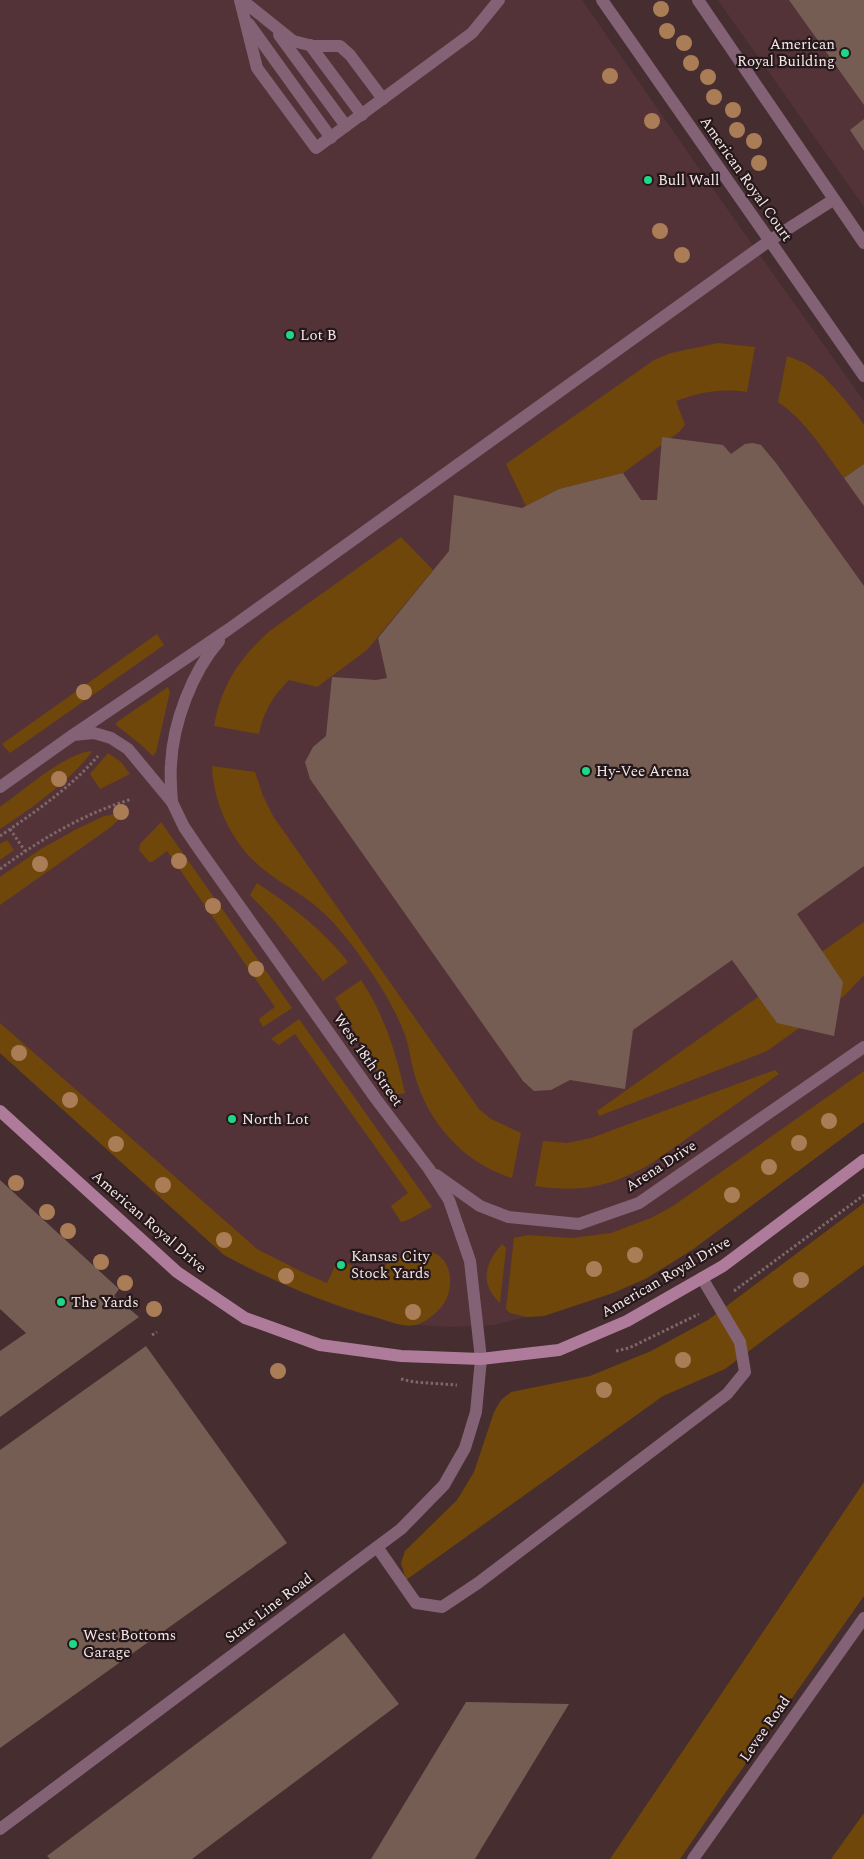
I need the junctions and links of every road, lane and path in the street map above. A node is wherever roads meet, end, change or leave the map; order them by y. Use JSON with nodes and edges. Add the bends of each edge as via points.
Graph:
{"nodes":[{"id":1,"x":241,"y":0,"type":"edge"},
{"id":2,"x":499,"y":0,"type":"edge"},
{"id":3,"x":602,"y":0,"type":"edge"},
{"id":4,"x":698,"y":0,"type":"edge"},
{"id":5,"x":244,"y":18,"type":"junction"},
{"id":6,"x":270,"y":22,"type":"junction"},
{"id":7,"x":310,"y":45,"type":"junction"},
{"id":8,"x":382,"y":99,"type":"junction"},
{"id":9,"x":362,"y":115,"type":"junction"},
{"id":10,"x":346,"y":126,"type":"junction"},
{"id":11,"x":331,"y":138,"type":"junction"},
{"id":12,"x":833,"y":200,"type":"junction"},
{"id":13,"x":769,"y":241,"type":"junction"},
{"id":14,"x":864,"y":244,"type":"edge"},
{"id":15,"x":864,"y":376,"type":"edge"},
{"id":16,"x":229,"y":629,"type":"junction"},
{"id":17,"x":72,"y":735,"type":"junction"},
{"id":18,"x":101,"y":753,"type":"dead end"},
{"id":19,"x":0,"y":787,"type":"edge"},
{"id":20,"x":132,"y":799,"type":"dead end"},
{"id":21,"x":172,"y":802,"type":"junction"},
{"id":22,"x":10,"y":829,"type":"junction"},
{"id":23,"x":0,"y":836,"type":"edge"},
{"id":24,"x":25,"y":851,"type":"junction"},
{"id":25,"x":0,"y":869,"type":"edge"},
{"id":26,"x":864,"y":1047,"type":"edge"},
{"id":27,"x":0,"y":1111,"type":"edge"},
{"id":28,"x":864,"y":1160,"type":"edge"},
{"id":29,"x":429,"y":1170,"type":"junction"},
{"id":30,"x":864,"y":1195,"type":"edge"},
{"id":31,"x":702,"y":1278,"type":"junction"},
{"id":32,"x":717,"y":1303,"type":"junction"},
{"id":33,"x":157,"y":1332,"type":"dead end"},
{"id":34,"x":152,"y":1335,"type":"dead end"},
{"id":35,"x":610,"y":1352,"type":"dead end"},
{"id":36,"x":481,"y":1359,"type":"junction"},
{"id":37,"x":395,"y":1378,"type":"dead end"},
{"id":38,"x":478,"y":1386,"type":"junction"},
{"id":39,"x":377,"y":1547,"type":"junction"},
{"id":40,"x":864,"y":1618,"type":"edge"},
{"id":41,"x":0,"y":1829,"type":"edge"},
{"id":42,"x":693,"y":1859,"type":"edge"}],
"edges":[{"from":1,"to":5,"type":"street"},
{"from":1,"to":6,"type":"street"},
{"from":2,"to":8,"type":"street","via":[[472,33]]},
{"from":3,"to":13,"type":"street","name":"American Royal Court"},
{"from":4,"to":12,"type":"street"},
{"from":5,"to":11,"type":"street"},
{"from":5,"to":11,"type":"street","via":[[257,68],[316,148]]},
{"from":6,"to":7,"type":"street","via":[[294,41]]},
{"from":6,"to":10,"type":"street"},
{"from":7,"to":8,"type":"street","via":[[340,46]]},
{"from":7,"to":9,"type":"street"},
{"from":8,"to":9,"type":"street"},
{"from":9,"to":10,"type":"street"},
{"from":10,"to":11,"type":"street"},
{"from":12,"to":13,"type":"street"},
{"from":12,"to":14,"type":"street"},
{"from":13,"to":15,"type":"street","name":"American Royal Court"},
{"from":13,"to":16,"type":"street"},
{"from":16,"to":17,"type":"street"},
{"from":16,"to":21,"type":"street","name":"West 18th Street","via":[[209,651],[188,693],[172,753]]},
{"from":17,"to":19,"type":"street"},
{"from":17,"to":21,"type":"street","name":"West 18th Street","via":[[94,733],[111,738],[128,749]]},
{"from":18,"to":22,"type":"path","via":[[57,795]]},
{"from":20,"to":24,"type":"path","via":[[79,820]]},
{"from":21,"to":29,"type":"street","name":"West 18th Street","via":[[199,849]]},
{"from":22,"to":23,"type":"path"},
{"from":22,"to":24,"type":"path"},
{"from":24,"to":25,"type":"path"},
{"from":26,"to":29,"type":"street","name":"Arena Drive","via":[[639,1203],[579,1224],[508,1217],[480,1206]]},
{"from":27,"to":36,"type":"main road","name":"American Royal Drive","via":[[177,1272],[245,1318],[320,1345],[402,1356]]},
{"from":28,"to":31,"type":"main road","name":"American Royal Drive","via":[[723,1266]]},
{"from":29,"to":36,"type":"street","name":"West 18th Street","via":[[449,1200],[470,1261]]},
{"from":30,"to":32,"type":"path"},
{"from":31,"to":32,"type":"street"},
{"from":31,"to":36,"type":"main road","name":"American Royal Drive","via":[[627,1321],[559,1350]]},
{"from":32,"to":35,"type":"path","via":[[629,1348]]},
{"from":32,"to":39,"type":"street","via":[[740,1342],[745,1372],[727,1394],[478,1583],[442,1607],[416,1603]]},
{"from":33,"to":34,"type":"path"},
{"from":36,"to":38,"type":"street","name":"State Line Road"},
{"from":37,"to":38,"type":"path"},
{"from":38,"to":39,"type":"street","name":"State Line Road","via":[[476,1412],[465,1448],[444,1485],[401,1530]]},
{"from":39,"to":41,"type":"street","name":"State Line Road"},
{"from":40,"to":42,"type":"street","name":"Levee Road"}]}
